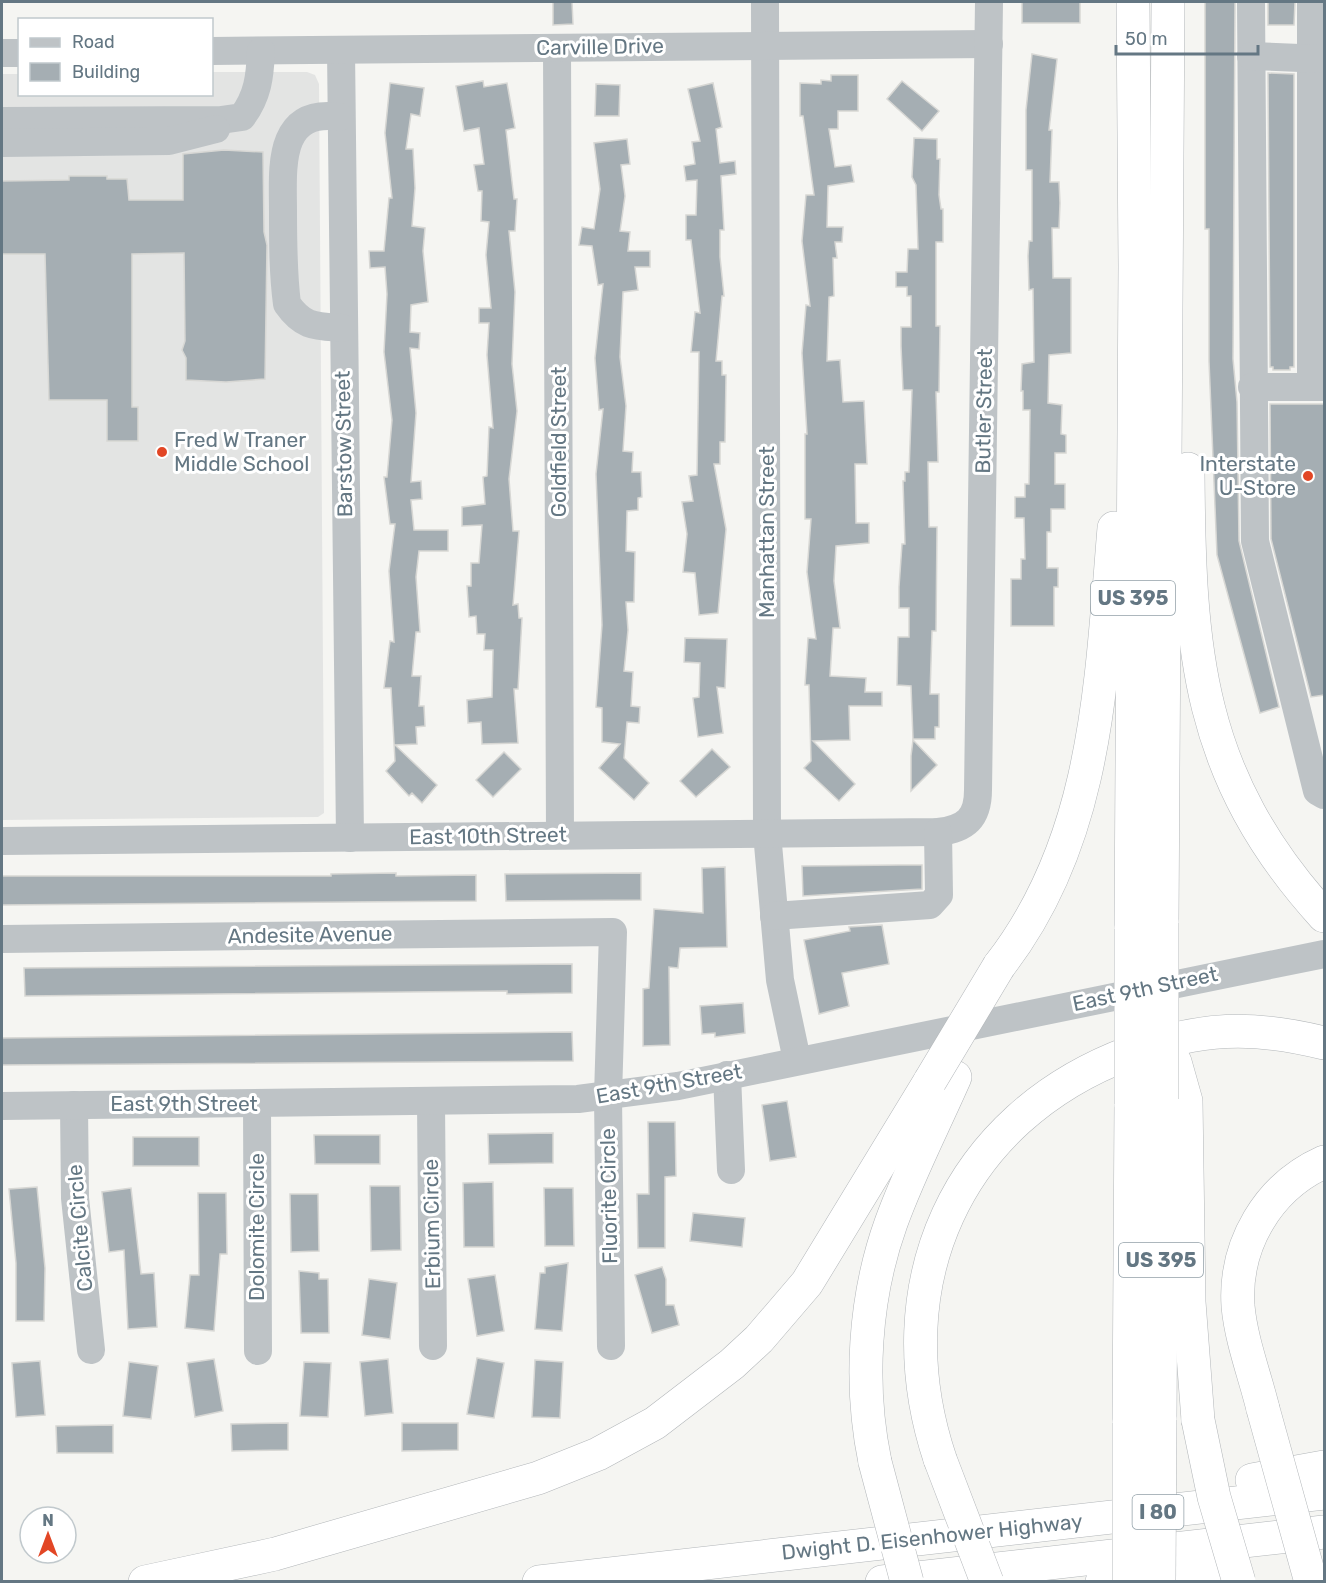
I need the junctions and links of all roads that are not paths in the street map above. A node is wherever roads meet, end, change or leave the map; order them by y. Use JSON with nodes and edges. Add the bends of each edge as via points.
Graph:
{"nodes":[{"id":1,"x":765,"y":2,"type":"edge"},
{"id":2,"x":989,"y":2,"type":"edge"},
{"id":3,"x":1132,"y":2,"type":"edge"},
{"id":4,"x":1168,"y":2,"type":"edge"},
{"id":5,"x":1251,"y":2,"type":"edge"},
{"id":6,"x":1311,"y":2,"type":"edge"},
{"id":7,"x":989,"y":44,"type":"junction"},
{"id":8,"x":765,"y":45,"type":"junction"},
{"id":9,"x":557,"y":48,"type":"junction"},
{"id":10,"x":341,"y":50,"type":"junction"},
{"id":11,"x":213,"y":51,"type":"edge"},
{"id":12,"x":261,"y":51,"type":"junction"},
{"id":13,"x":2,"y":53,"type":"edge"},
{"id":14,"x":18,"y":53,"type":"edge"},
{"id":15,"x":1251,"y":56,"type":"junction"},
{"id":16,"x":1317,"y":58,"type":"edge"},
{"id":17,"x":242,"y":117,"type":"junction"},
{"id":18,"x":340,"y":117,"type":"junction"},
{"id":19,"x":2,"y":121,"type":"edge"},
{"id":20,"x":2,"y":143,"type":"edge"},
{"id":21,"x":1150,"y":265,"type":"junction"},
{"id":22,"x":342,"y":328,"type":"junction"},
{"id":23,"x":1252,"y":387,"type":"junction"},
{"id":24,"x":1318,"y":387,"type":"edge"},
{"id":25,"x":1324,"y":795,"type":"edge"},
{"id":26,"x":971,"y":820,"type":"joint"},
{"id":27,"x":938,"y":832,"type":"junction"},
{"id":28,"x":767,"y":834,"type":"junction"},
{"id":29,"x":560,"y":835,"type":"junction"},
{"id":30,"x":350,"y":838,"type":"junction"},
{"id":31,"x":2,"y":841,"type":"edge"},
{"id":32,"x":1318,"y":909,"type":"edge"},
{"id":33,"x":774,"y":916,"type":"junction"},
{"id":34,"x":1146,"y":926,"type":"junction"},
{"id":35,"x":613,"y":938,"type":"joint"},
{"id":36,"x":2,"y":939,"type":"edge"},
{"id":37,"x":1324,"y":954,"type":"edge"},
{"id":38,"x":1324,"y":1043,"type":"edge"},
{"id":39,"x":796,"y":1060,"type":"junction"},
{"id":40,"x":727,"y":1075,"type":"junction"},
{"id":41,"x":943,"y":1079,"type":"junction"},
{"id":42,"x":608,"y":1096,"type":"junction"},
{"id":43,"x":431,"y":1101,"type":"junction"},
{"id":44,"x":1160,"y":1101,"type":"junction"},
{"id":45,"x":257,"y":1104,"type":"junction"},
{"id":46,"x":74,"y":1105,"type":"junction"},
{"id":47,"x":2,"y":1106,"type":"edge"},
{"id":48,"x":1324,"y":1162,"type":"edge"},
{"id":49,"x":731,"y":1170,"type":"dead end"},
{"id":50,"x":433,"y":1346,"type":"dead end"},
{"id":51,"x":611,"y":1346,"type":"dead end"},
{"id":52,"x":92,"y":1350,"type":"dead end"},
{"id":53,"x":258,"y":1351,"type":"dead end"},
{"id":54,"x":1144,"y":1422,"type":"junction"},
{"id":55,"x":1324,"y":1467,"type":"edge"},
{"id":56,"x":1324,"y":1493,"type":"edge"},
{"id":57,"x":991,"y":1530,"type":"junction"},
{"id":58,"x":1324,"y":1532,"type":"edge"},
{"id":59,"x":1324,"y":1552,"type":"edge"},
{"id":60,"x":145,"y":1581,"type":"edge"},
{"id":61,"x":539,"y":1581,"type":"edge"},
{"id":62,"x":882,"y":1581,"type":"edge"},
{"id":63,"x":906,"y":1581,"type":"edge"},
{"id":64,"x":987,"y":1581,"type":"edge"},
{"id":65,"x":1102,"y":1581,"type":"edge"},
{"id":66,"x":1129,"y":1581,"type":"edge"},
{"id":67,"x":1159,"y":1581,"type":"edge"},
{"id":68,"x":1239,"y":1581,"type":"edge"},
{"id":69,"x":1311,"y":1581,"type":"edge"}],
"edges":[{"from":1,"to":8,"type":"street","name":"Manhattan Street"},
{"from":2,"to":7,"type":"street","name":"Butler Street"},
{"from":3,"to":21,"type":"highway","number":"US 395"},
{"from":4,"to":21,"type":"highway","number":"US 395"},
{"from":5,"to":15,"type":"street"},
{"from":6,"to":16,"type":"street"},
{"from":7,"to":8,"type":"street","name":"Carville Drive"},
{"from":7,"to":26,"type":"street","name":"Butler Street","via":[[978,790],[977,808]]},
{"from":8,"to":9,"type":"street","name":"Carville Drive"},
{"from":8,"to":28,"type":"street","name":"Manhattan Street"},
{"from":9,"to":10,"type":"street","name":"Carville Drive"},
{"from":9,"to":29,"type":"street","name":"Goldfield Street"},
{"from":10,"to":12,"type":"street","name":"Carville Drive"},
{"from":10,"to":18,"type":"street","name":"Barstow Street"},
{"from":11,"to":12,"type":"street","name":"Carville Drive"},
{"from":12,"to":17,"type":"street","via":[[259,84]]},
{"from":13,"to":14,"type":"street"},
{"from":15,"to":16,"type":"street"},
{"from":15,"to":23,"type":"street"},
{"from":16,"to":24,"type":"street"},
{"from":17,"to":19,"type":"street"},
{"from":17,"to":20,"type":"street","via":[[229,125],[170,141]]},
{"from":18,"to":22,"type":"street","name":"Barstow Street"},
{"from":18,"to":22,"type":"street","via":[[307,120],[291,136],[282,175],[287,304],[297,318],[314,326]]},
{"from":21,"to":32,"type":"highway","via":[[1187,441],[1190,593],[1203,692],[1222,755],[1248,810],[1278,859]]},
{"from":21,"to":34,"type":"highway","number":"US 395"},
{"from":21,"to":41,"type":"highway","bridge":true,"via":[[1093,738],[1079,803],[1056,873]]},
{"from":22,"to":30,"type":"street","name":"Barstow Street"},
{"from":23,"to":24,"type":"street"},
{"from":23,"to":25,"type":"street","via":[[1255,541],[1317,790]]},
{"from":26,"to":27,"type":"street","name":"East 10th Street","via":[[961,828]]},
{"from":27,"to":28,"type":"street","name":"East 10th Street"},
{"from":27,"to":33,"type":"street","via":[[939,895],[930,905]]},
{"from":28,"to":29,"type":"street","name":"East 10th Street"},
{"from":28,"to":33,"type":"street","name":"Manhattan Street"},
{"from":29,"to":30,"type":"street","name":"East 10th Street"},
{"from":30,"to":31,"type":"street","name":"East 10th Street"},
{"from":33,"to":39,"type":"street","name":"Manhattan Street","via":[[780,980]]},
{"from":34,"to":44,"type":"highway","number":"US 395","bridge":true},
{"from":34,"to":44,"type":"highway","number":"US 395","bridge":true,"via":[[1161,1022]]},
{"from":35,"to":36,"type":"street","name":"Andesite Avenue","via":[[613,932]]},
{"from":35,"to":42,"type":"street","name":"Fluorite Circle"},
{"from":37,"to":39,"type":"street","name":"East 9th Street"},
{"from":38,"to":64,"type":"highway","bridge":true,"via":[[1282,1033],[1229,1030],[1178,1036],[1109,1060],[1034,1104],[971,1173],[939,1238],[926,1285],[920,1332],[921,1382],[940,1459]]},
{"from":39,"to":40,"type":"street","name":"East 9th Street"},
{"from":40,"to":42,"type":"street","name":"East 9th Street"},
{"from":40,"to":49,"type":"street"},
{"from":41,"to":60,"type":"highway","via":[[807,1283],[778,1318],[732,1364],[655,1423],[598,1454],[538,1478],[275,1554]]},
{"from":41,"to":63,"type":"highway","bridge":true,"via":[[896,1210],[869,1328],[866,1391],[874,1462]]},
{"from":42,"to":43,"type":"street","name":"East 9th Street"},
{"from":42,"to":51,"type":"street","name":"Fluorite Circle"},
{"from":43,"to":45,"type":"street","name":"East 9th Street"},
{"from":43,"to":50,"type":"street","name":"Erbium Circle"},
{"from":44,"to":54,"type":"highway","number":"US 395"},
{"from":44,"to":68,"type":"highway","bridge":true,"via":[[1189,1302],[1198,1420],[1214,1497]]},
{"from":45,"to":46,"type":"street","name":"East 9th Street"},
{"from":45,"to":53,"type":"street","name":"Dolomite Circle"},
{"from":46,"to":47,"type":"street","name":"East 9th Street"},
{"from":46,"to":52,"type":"street","name":"Calcite Circle","via":[[75,1198]]},
{"from":48,"to":69,"type":"highway","bridge":true,"via":[[1297,1178],[1269,1205],[1249,1238],[1238,1308]]},
{"from":54,"to":66,"type":"highway","number":"US 395","bridge":true},
{"from":54,"to":67,"type":"highway","number":"US 395","bridge":true},
{"from":55,"to":57,"type":"highway","via":[[1122,1501]]},
{"from":56,"to":57,"type":"highway","name":"Dwight D. Eisenhower Highway","number":"I 80"},
{"from":57,"to":61,"type":"highway","name":"Dwight D. Eisenhower Highway","number":"I 80"},
{"from":58,"to":62,"type":"highway","name":"Dwight D. Eisenhower Highway","number":"I 80"},
{"from":59,"to":65,"type":"highway"}]}
